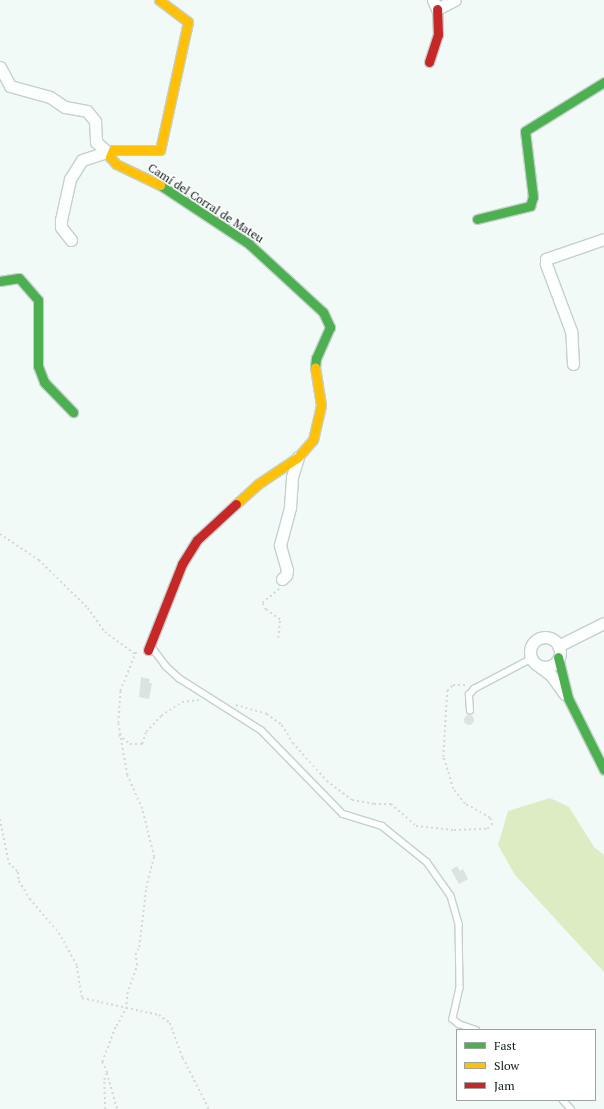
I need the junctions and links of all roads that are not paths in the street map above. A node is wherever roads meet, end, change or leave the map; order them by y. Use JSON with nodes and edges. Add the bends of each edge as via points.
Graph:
{"nodes":[{"id":1,"x":159,"y":0,"type":"edge"},
{"id":2,"x":455,"y":0,"type":"edge"},
{"id":3,"x":435,"y":5,"type":"edge"},
{"id":4,"x":429,"y":62,"type":"dead end"},
{"id":5,"x":0,"y":67,"type":"edge"},
{"id":6,"x":604,"y":82,"type":"edge"},
{"id":7,"x":108,"y":153,"type":"junction"},
{"id":8,"x":477,"y":219,"type":"dead end"},
{"id":9,"x":604,"y":239,"type":"edge"},
{"id":10,"x":71,"y":240,"type":"dead end"},
{"id":11,"x":0,"y":281,"type":"edge"},
{"id":12,"x":573,"y":364,"type":"dead end"},
{"id":13,"x":73,"y":412,"type":"dead end"},
{"id":14,"x":298,"y":457,"type":"junction"},
{"id":15,"x":284,"y":577,"type":"road end"},
{"id":16,"x":604,"y":622,"type":"edge"},
{"id":17,"x":558,"y":646,"type":"junction"},
{"id":18,"x":148,"y":647,"type":"joint"},
{"id":19,"x":558,"y":658,"type":"junction"},
{"id":20,"x":535,"y":662,"type":"junction"},
{"id":21,"x":568,"y":698,"type":"junction"},
{"id":22,"x":470,"y":711,"type":"dead end"},
{"id":23,"x":604,"y":770,"type":"edge"},
{"id":24,"x":473,"y":1029,"type":"edge"},
{"id":25,"x":564,"y":1101,"type":"edge"},
{"id":26,"x":571,"y":1109,"type":"edge"}],
"edges":[{"from":1,"to":7,"type":"street","name":"Camí del Corral de Mateu","via":[[188,22],[160,150],[114,150]]},
{"from":2,"to":3,"type":"street"},
{"from":3,"to":4,"type":"street","via":[[438,35]]},
{"from":5,"to":7,"type":"street","via":[[10,86],[50,97],[65,107],[87,111],[95,121],[96,142]]},
{"from":6,"to":8,"type":"street","via":[[525,130],[533,197],[530,206]]},
{"from":7,"to":10,"type":"street","via":[[82,160],[70,179],[61,227]]},
{"from":7,"to":14,"type":"street","name":"Camí del Corral de Mateu","via":[[116,164],[148,178],[249,244],[323,312],[330,327],[316,358],[315,369],[320,392],[319,417],[313,440]]},
{"from":9,"to":12,"type":"street","via":[[548,257],[546,260],[571,331]]},
{"from":11,"to":13,"type":"street","via":[[19,278],[38,300],[38,366],[44,382]]},
{"from":14,"to":15,"type":"street","via":[[292,477],[290,507],[280,545]]},
{"from":14,"to":18,"type":"street","name":"Camí del Corral de Mateu","via":[[258,484],[222,514],[197,540],[182,564]]},
{"from":16,"to":17,"type":"street"},
{"from":17,"to":19,"type":"street"},
{"from":17,"to":20,"type":"street","via":[[545,638],[536,640],[530,649]]},
{"from":18,"to":24,"type":"lane","via":[[171,671],[208,698],[234,711],[261,730],[343,814],[382,826],[427,862],[451,896],[459,924],[460,988],[453,1019]]},
{"from":19,"to":20,"type":"street","via":[[552,665]]},
{"from":19,"to":21,"type":"street"},
{"from":20,"to":21,"type":"street","via":[[551,675]]},
{"from":20,"to":22,"type":"lane","via":[[474,689],[469,695]]},
{"from":21,"to":23,"type":"street"},
{"from":25,"to":26,"type":"lane"}]}
